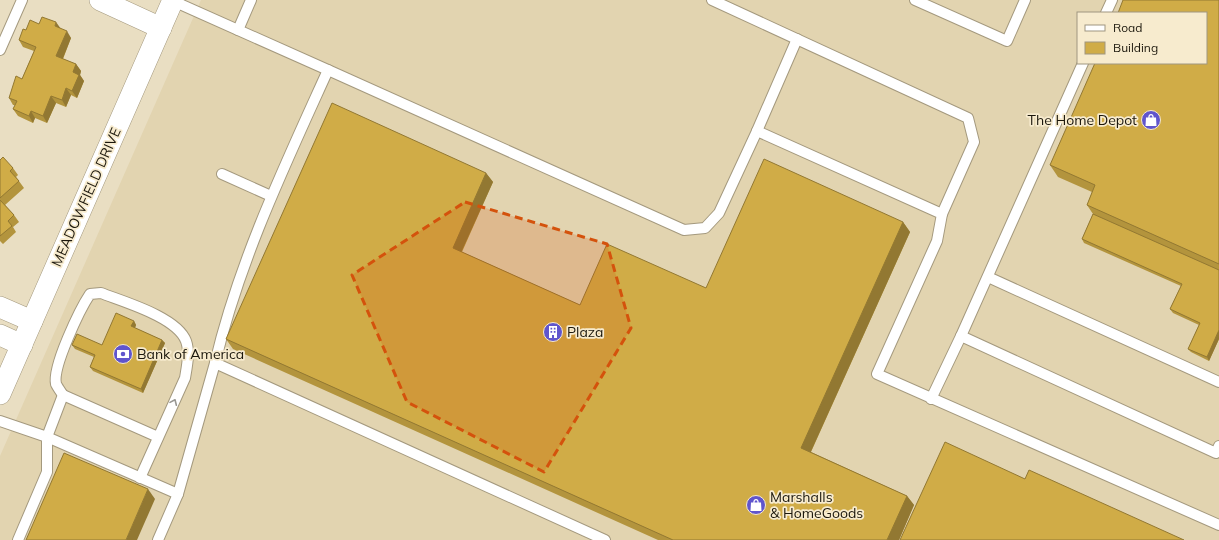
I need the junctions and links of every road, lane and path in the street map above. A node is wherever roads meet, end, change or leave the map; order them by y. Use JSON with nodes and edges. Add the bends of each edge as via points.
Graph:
{"nodes":[{"id":1,"x":22,"y":0,"type":"edge"},
{"id":2,"x":100,"y":0,"type":"edge"},
{"id":3,"x":173,"y":0,"type":"edge"},
{"id":4,"x":251,"y":0,"type":"edge"},
{"id":5,"x":712,"y":0,"type":"edge"},
{"id":6,"x":915,"y":0,"type":"edge"},
{"id":7,"x":1025,"y":0,"type":"edge"},
{"id":8,"x":1112,"y":0,"type":"edge"},
{"id":9,"x":1106,"y":12,"type":"edge"},
{"id":10,"x":161,"y":28,"type":"junction"},
{"id":11,"x":238,"y":30,"type":"junction"},
{"id":12,"x":796,"y":39,"type":"junction"},
{"id":13,"x":0,"y":50,"type":"edge"},
{"id":14,"x":1084,"y":64,"type":"edge"},
{"id":15,"x":328,"y":70,"type":"junction"},
{"id":16,"x":757,"y":131,"type":"junction"},
{"id":17,"x":222,"y":174,"type":"dead end"},
{"id":18,"x":271,"y":196,"type":"junction"},
{"id":19,"x":942,"y":214,"type":"junction"},
{"id":20,"x":988,"y":277,"type":"junction"},
{"id":21,"x":0,"y":307,"type":"edge"},
{"id":22,"x":32,"y":321,"type":"junction"},
{"id":23,"x":0,"y":335,"type":"edge"},
{"id":24,"x":962,"y":336,"type":"junction"},
{"id":25,"x":22,"y":345,"type":"junction"},
{"id":26,"x":215,"y":363,"type":"junction"},
{"id":27,"x":1219,"y":382,"type":"edge"},
{"id":28,"x":0,"y":394,"type":"edge"},
{"id":29,"x":63,"y":395,"type":"junction"},
{"id":30,"x":930,"y":399,"type":"junction"},
{"id":31,"x":0,"y":421,"type":"edge"},
{"id":32,"x":47,"y":437,"type":"junction"},
{"id":33,"x":158,"y":437,"type":"junction"},
{"id":34,"x":1218,"y":451,"type":"edge"},
{"id":35,"x":140,"y":478,"type":"junction"},
{"id":36,"x":178,"y":494,"type":"junction"},
{"id":37,"x":1219,"y":525,"type":"edge"},
{"id":38,"x":18,"y":540,"type":"edge"},
{"id":39,"x":158,"y":540,"type":"edge"},
{"id":40,"x":605,"y":540,"type":"edge"}],
"edges":[{"from":1,"to":13,"type":"lane"},
{"from":2,"to":10,"type":"street"},
{"from":3,"to":10,"type":"street","name":"MEADOWFIELD DRIVE"},
{"from":3,"to":11,"type":"lane"},
{"from":4,"to":11,"type":"lane"},
{"from":5,"to":12,"type":"lane"},
{"from":6,"to":7,"type":"lane","via":[[1007,41]]},
{"from":8,"to":9,"type":"lane"},
{"from":10,"to":22,"type":"street","name":"MEADOWFIELD DRIVE"},
{"from":11,"to":15,"type":"lane"},
{"from":12,"to":16,"type":"lane"},
{"from":12,"to":19,"type":"lane","via":[[968,118],[974,142]]},
{"from":14,"to":20,"type":"lane"},
{"from":15,"to":16,"type":"lane","via":[[684,230],[705,228],[719,213]]},
{"from":15,"to":18,"type":"lane"},
{"from":16,"to":19,"type":"lane"},
{"from":17,"to":18,"type":"lane"},
{"from":18,"to":26,"type":"lane","via":[[223,327]]},
{"from":19,"to":30,"type":"lane","via":[[937,241],[877,374]]},
{"from":20,"to":24,"type":"lane"},
{"from":20,"to":27,"type":"lane"},
{"from":21,"to":22,"type":"street"},
{"from":22,"to":25,"type":"street","name":"MEADOWFIELD DRIVE"},
{"from":23,"to":25,"type":"street"},
{"from":24,"to":30,"type":"lane"},
{"from":24,"to":34,"type":"lane"},
{"from":25,"to":28,"type":"street","name":"MEADOWFIELD DRIVE"},
{"from":26,"to":36,"type":"lane"},
{"from":26,"to":40,"type":"lane"},
{"from":29,"to":32,"type":"lane"},
{"from":29,"to":33,"type":"lane"},
{"from":33,"to":29,"type":"lane","one_way":true,"via":[[185,378],[188,360],[187,342],[181,331],[166,320],[101,293],[90,294],[81,307],[59,361],[56,384]]},
{"from":30,"to":37,"type":"lane"},
{"from":31,"to":32,"type":"lane"},
{"from":32,"to":35,"type":"lane"},
{"from":32,"to":38,"type":"lane","via":[[47,472]]},
{"from":33,"to":35,"type":"lane"},
{"from":35,"to":36,"type":"lane"},
{"from":36,"to":39,"type":"lane"}]}
